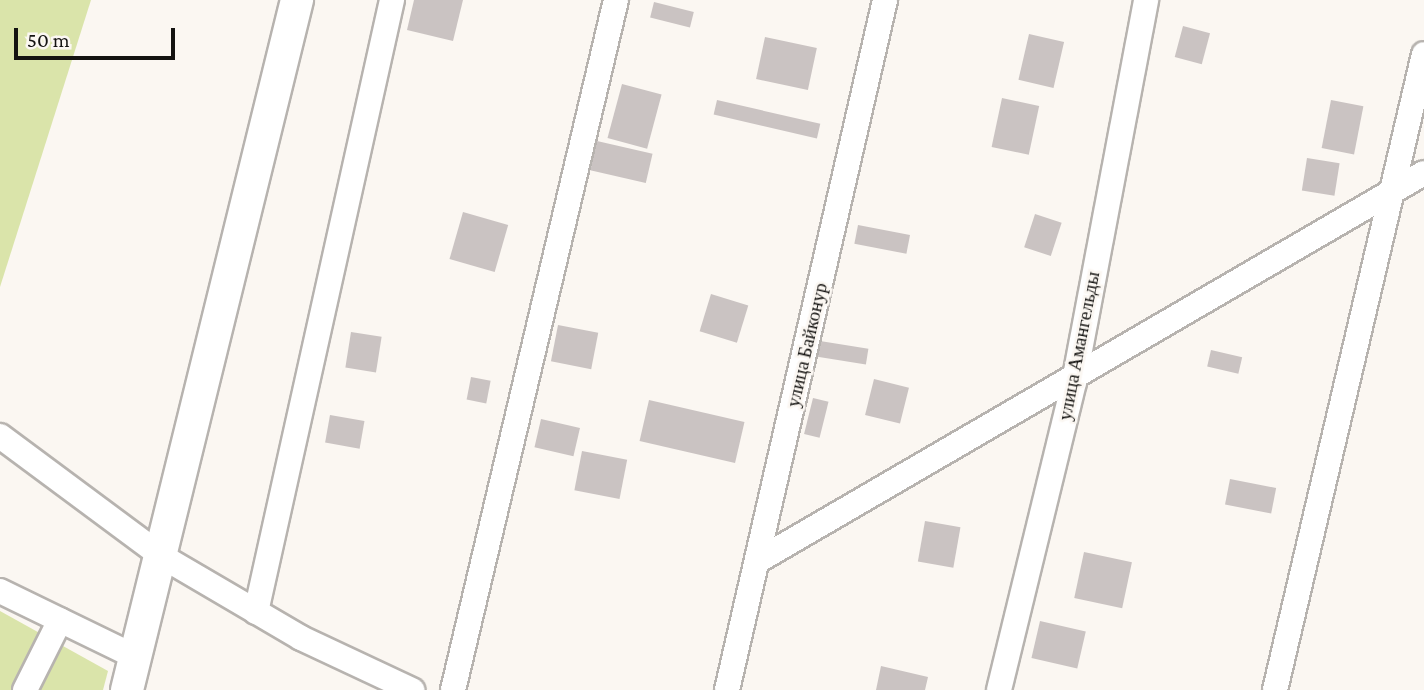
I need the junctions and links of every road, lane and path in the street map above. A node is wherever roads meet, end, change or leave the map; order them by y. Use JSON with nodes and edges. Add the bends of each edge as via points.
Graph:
{"nodes":[{"id":1,"x":297,"y":0,"type":"edge"},
{"id":2,"x":392,"y":0,"type":"edge"},
{"id":3,"x":616,"y":0,"type":"edge"},
{"id":4,"x":885,"y":0,"type":"edge"},
{"id":5,"x":1146,"y":0,"type":"edge"},
{"id":6,"x":1424,"y":54,"type":"edge"},
{"id":7,"x":1424,"y":173,"type":"edge"},
{"id":8,"x":1392,"y":194,"type":"junction"},
{"id":9,"x":1074,"y":382,"type":"junction"},
{"id":10,"x":0,"y":436,"type":"edge"},
{"id":11,"x":163,"y":557,"type":"junction"},
{"id":12,"x":759,"y":560,"type":"junction"},
{"id":13,"x":0,"y":591,"type":"edge"},
{"id":14,"x":256,"y":612,"type":"junction"},
{"id":15,"x":60,"y":620,"type":"junction"},
{"id":16,"x":136,"y":657,"type":"junction"},
{"id":17,"x":25,"y":690,"type":"edge"},
{"id":18,"x":127,"y":690,"type":"edge"},
{"id":19,"x":412,"y":690,"type":"edge"},
{"id":20,"x":453,"y":690,"type":"edge"},
{"id":21,"x":727,"y":690,"type":"edge"},
{"id":22,"x":999,"y":690,"type":"edge"},
{"id":23,"x":1275,"y":690,"type":"edge"}],
"edges":[{"from":1,"to":11,"type":"main road"},
{"from":2,"to":14,"type":"street"},
{"from":3,"to":20,"type":"street"},
{"from":4,"to":12,"type":"street","name":"улица Байконур"},
{"from":5,"to":9,"type":"street","name":"улица Амангельды"},
{"from":6,"to":8,"type":"street"},
{"from":7,"to":8,"type":"street"},
{"from":8,"to":9,"type":"street"},
{"from":8,"to":23,"type":"street"},
{"from":9,"to":12,"type":"street"},
{"from":9,"to":22,"type":"street","name":"улица Амангельды"},
{"from":10,"to":11,"type":"street"},
{"from":11,"to":14,"type":"street"},
{"from":11,"to":16,"type":"main road"},
{"from":12,"to":21,"type":"street","name":"улица Байконур"},
{"from":13,"to":15,"type":"street"},
{"from":14,"to":19,"type":"street"},
{"from":15,"to":16,"type":"street"},
{"from":15,"to":17,"type":"street"},
{"from":16,"to":18,"type":"main road"}]}
